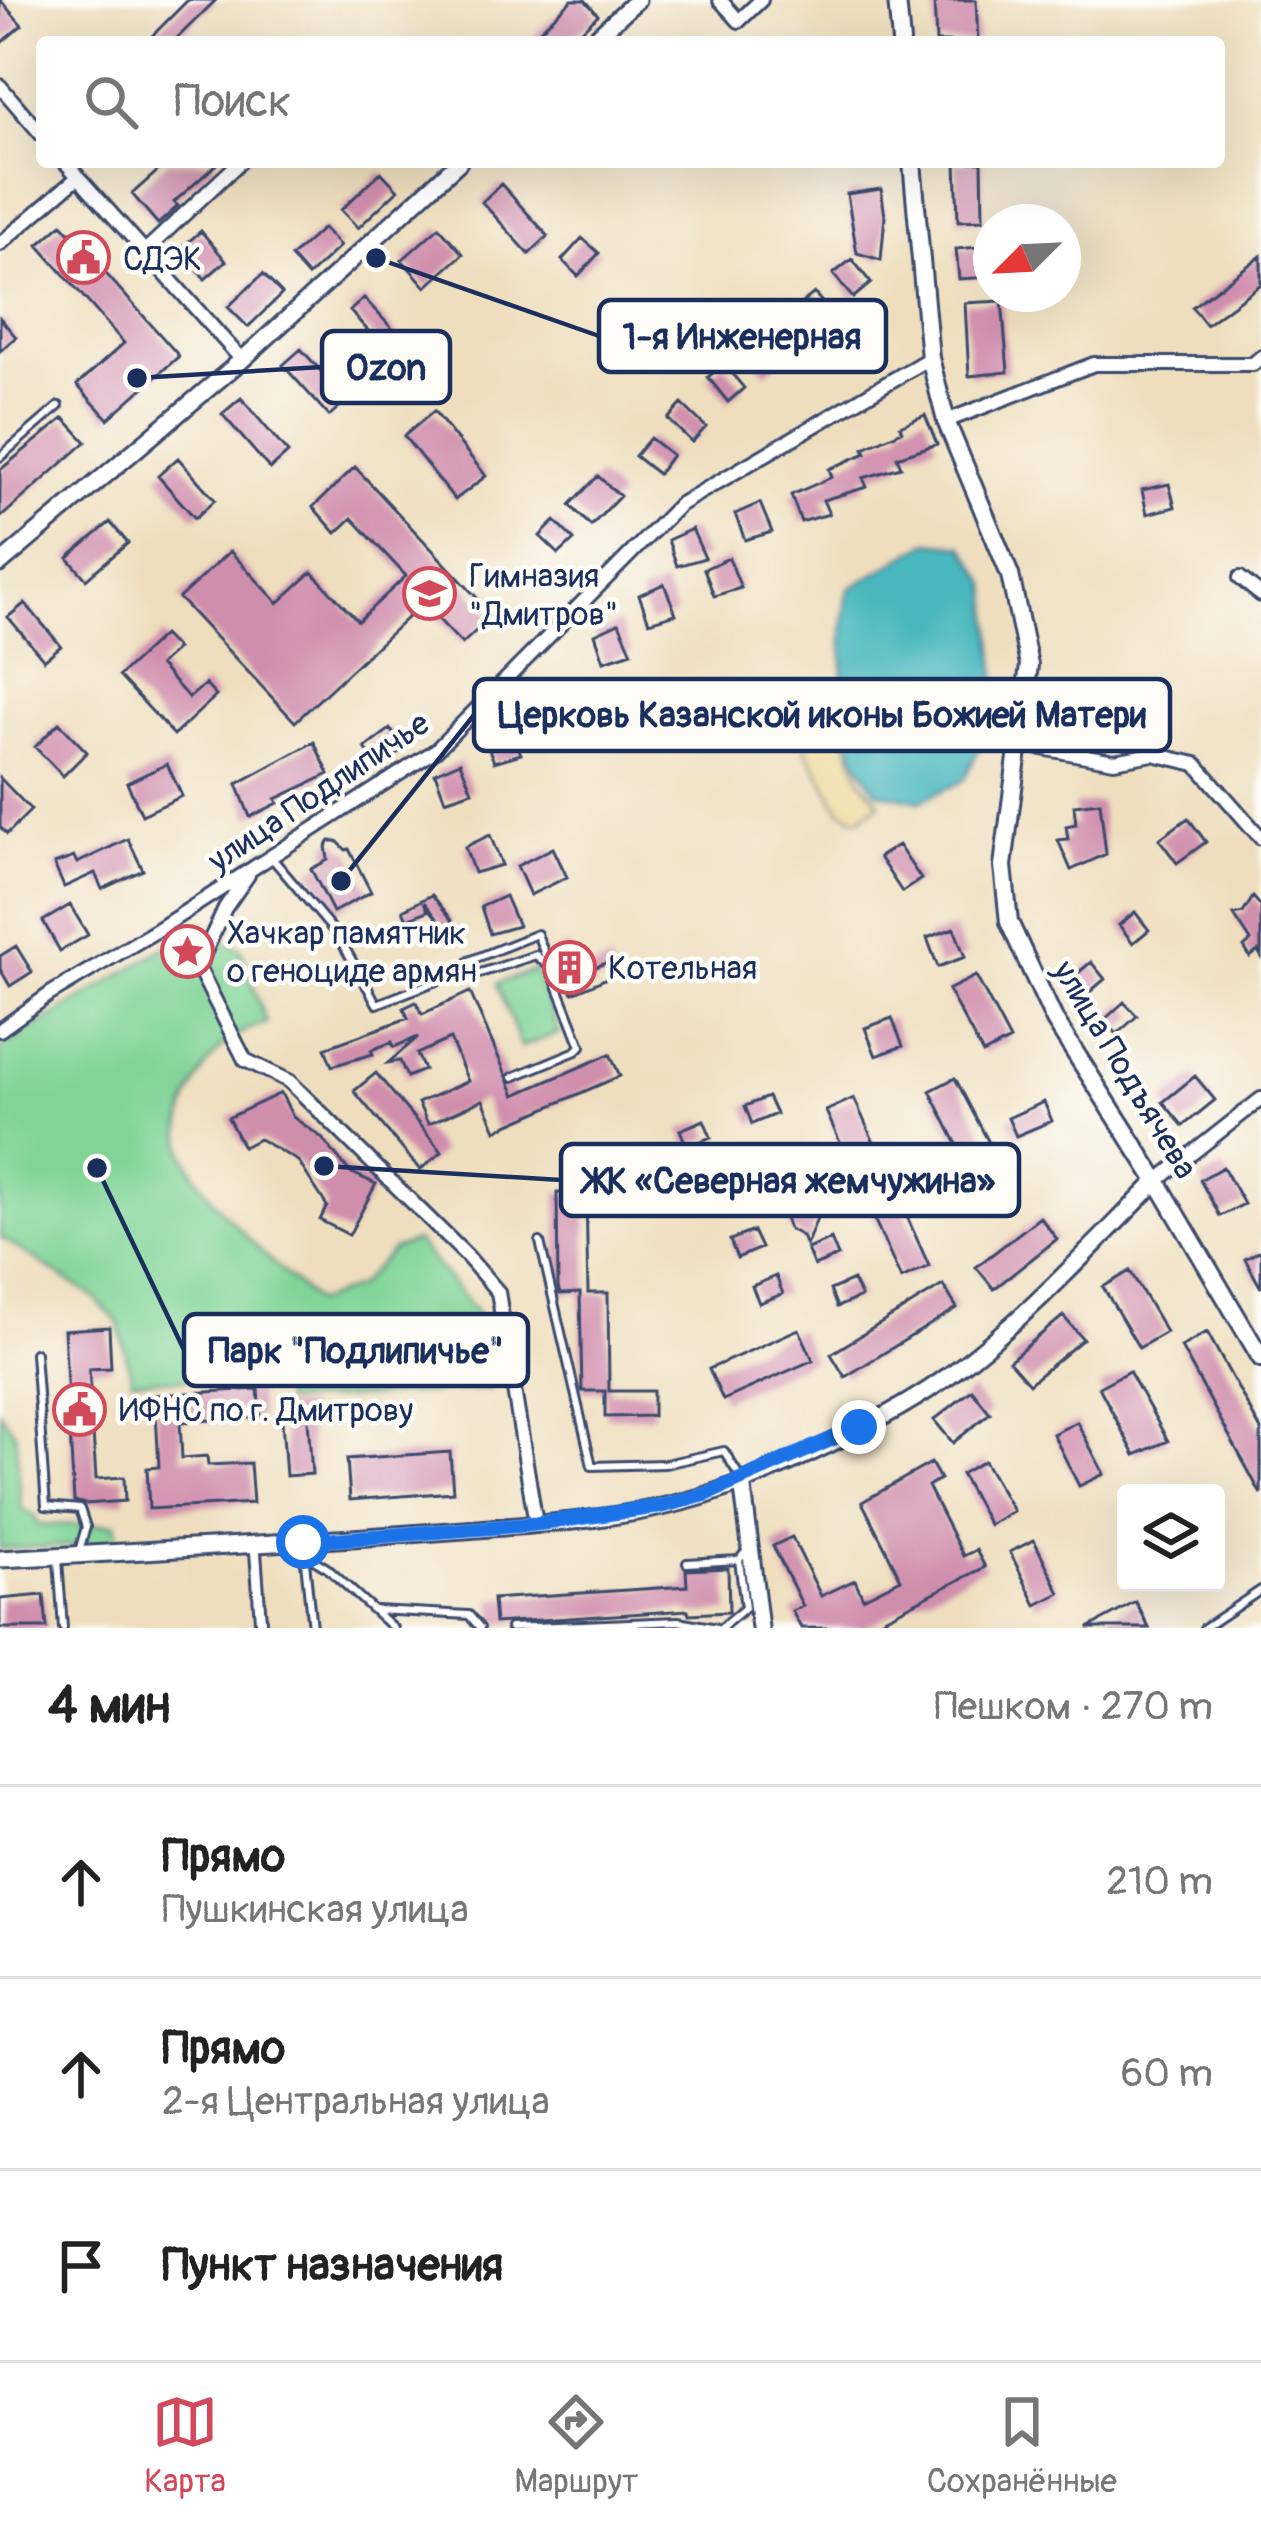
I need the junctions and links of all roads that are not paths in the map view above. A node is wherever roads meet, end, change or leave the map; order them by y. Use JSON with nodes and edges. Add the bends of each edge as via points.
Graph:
{"nodes":[{"id":1,"x":637,"y":0,"type":"edge"},
{"id":2,"x":720,"y":0,"type":"edge"},
{"id":3,"x":761,"y":0,"type":"edge"},
{"id":4,"x":897,"y":0,"type":"edge"},
{"id":5,"x":597,"y":36,"type":"edge"},
{"id":6,"x":900,"y":36,"type":"edge"},
{"id":7,"x":0,"y":86,"type":"edge"},
{"id":8,"x":36,"y":128,"type":"edge"},
{"id":9,"x":70,"y":168,"type":"edge"},
{"id":10,"x":234,"y":168,"type":"edge"},
{"id":11,"x":452,"y":168,"type":"edge"},
{"id":12,"x":913,"y":168,"type":"edge"},
{"id":13,"x":78,"y":177,"type":"junction"},
{"id":14,"x":0,"y":244,"type":"edge"},
{"id":15,"x":145,"y":251,"type":"junction"},
{"id":16,"x":1261,"y":357,"type":"edge"},
{"id":17,"x":930,"y":358,"type":"junction"},
{"id":18,"x":242,"y":360,"type":"junction"},
{"id":19,"x":59,"y":406,"type":"dead end"},
{"id":20,"x":946,"y":421,"type":"junction"},
{"id":21,"x":0,"y":457,"type":"edge"},
{"id":22,"x":0,"y":564,"type":"edge"},
{"id":23,"x":1240,"y":578,"type":"dead end"},
{"id":24,"x":1261,"y":595,"type":"edge"},
{"id":25,"x":1019,"y":744,"type":"junction"},
{"id":26,"x":1261,"y":838,"type":"edge"},
{"id":27,"x":271,"y":857,"type":"junction"},
{"id":28,"x":251,"y":870,"type":"junction"},
{"id":29,"x":546,"y":964,"type":"junction"},
{"id":30,"x":466,"y":970,"type":"junction"},
{"id":31,"x":0,"y":1030,"type":"edge"},
{"id":32,"x":513,"y":1077,"type":"dead end"},
{"id":33,"x":1261,"y":1099,"type":"edge"},
{"id":34,"x":1157,"y":1181,"type":"junction"},
{"id":35,"x":540,"y":1242,"type":"dead end"},
{"id":36,"x":1258,"y":1344,"type":"edge"},
{"id":37,"x":35,"y":1353,"type":"dead end"},
{"id":38,"x":742,"y":1480,"type":"junction"},
{"id":39,"x":536,"y":1524,"type":"junction"},
{"id":40,"x":255,"y":1545,"type":"junction"},
{"id":41,"x":751,"y":1545,"type":"junction"},
{"id":42,"x":303,"y":1548,"type":"junction"},
{"id":43,"x":78,"y":1555,"type":"junction"},
{"id":44,"x":58,"y":1556,"type":"junction"},
{"id":45,"x":0,"y":1559,"type":"edge"},
{"id":46,"x":739,"y":1560,"type":"junction"},
{"id":47,"x":687,"y":1563,"type":"dead end"},
{"id":48,"x":1261,"y":1590,"type":"edge"},
{"id":49,"x":373,"y":1610,"type":"junction"},
{"id":50,"x":63,"y":1628,"type":"edge"},
{"id":51,"x":261,"y":1628,"type":"edge"},
{"id":52,"x":312,"y":1628,"type":"edge"},
{"id":53,"x":393,"y":1628,"type":"edge"},
{"id":54,"x":479,"y":1628,"type":"edge"},
{"id":55,"x":510,"y":1628,"type":"edge"},
{"id":56,"x":719,"y":1628,"type":"edge"},
{"id":57,"x":760,"y":1628,"type":"edge"},
{"id":58,"x":1204,"y":1628,"type":"edge"}],
"edges":[{"from":1,"to":5,"type":"street"},
{"from":2,"to":3,"type":"street","via":[[739,21]]},
{"from":4,"to":6,"type":"main road"},
{"from":7,"to":8,"type":"street"},
{"from":9,"to":13,"type":"street"},
{"from":10,"to":15,"type":"street"},
{"from":11,"to":18,"type":"street"},
{"from":12,"to":17,"type":"main road","name":"улица Подъячева"},
{"from":13,"to":14,"type":"street"},
{"from":13,"to":15,"type":"street"},
{"from":15,"to":18,"type":"street"},
{"from":16,"to":20,"type":"street","via":[[1253,364],[1094,364]]},
{"from":17,"to":20,"type":"main road","name":"улица Подъячева"},
{"from":17,"to":27,"type":"street","name":"улица Подлипичье","via":[[679,505],[436,750]]},
{"from":18,"to":22,"type":"street"},
{"from":19,"to":21,"type":"lane"},
{"from":20,"to":25,"type":"main road","name":"улица Подъячева","via":[[1010,575],[1029,665]]},
{"from":23,"to":24,"type":"street"},
{"from":25,"to":26,"type":"street","via":[[1114,761],[1153,754],[1196,764]]},
{"from":25,"to":34,"type":"main road","name":"улица Подъячева","via":[[1004,866],[1009,922],[1055,1021]]},
{"from":27,"to":28,"type":"street","name":"улица Подлипичье"},
{"from":27,"to":30,"type":"lane","via":[[338,936],[376,1003]]},
{"from":28,"to":31,"type":"street","name":"улица Подлипичье"},
{"from":28,"to":39,"type":"street","via":[[198,967],[245,1060],[289,1082],[498,1292]]},
{"from":29,"to":30,"type":"lane","via":[[536,956],[471,976]]},
{"from":29,"to":30,"type":"lane","via":[[537,934],[469,961]]},
{"from":29,"to":32,"type":"lane","via":[[581,1046]]},
{"from":33,"to":34,"type":"street"},
{"from":34,"to":36,"type":"main road","name":"улица Подъячева"},
{"from":34,"to":38,"type":"street","via":[[948,1377]]},
{"from":35,"to":38,"type":"lane","via":[[592,1466],[664,1464],[724,1450]]},
{"from":37,"to":43,"type":"lane","via":[[46,1505],[80,1509],[86,1527]]},
{"from":38,"to":39,"type":"street","via":[[662,1506]]},
{"from":38,"to":41,"type":"street"},
{"from":39,"to":42,"type":"street"},
{"from":40,"to":42,"type":"street"},
{"from":40,"to":43,"type":"street"},
{"from":40,"to":51,"type":"street"},
{"from":41,"to":46,"type":"lane"},
{"from":41,"to":57,"type":"street"},
{"from":42,"to":49,"type":"lane"},
{"from":42,"to":52,"type":"lane"},
{"from":43,"to":44,"type":"street"},
{"from":44,"to":45,"type":"street"},
{"from":44,"to":50,"type":"lane"},
{"from":46,"to":47,"type":"lane"},
{"from":46,"to":56,"type":"lane","via":[[745,1608]]},
{"from":48,"to":58,"type":"lane"},
{"from":49,"to":53,"type":"lane"},
{"from":49,"to":54,"type":"lane","via":[[469,1615]]},
{"from":55,"to":56,"type":"lane","via":[[678,1621]]}]}
